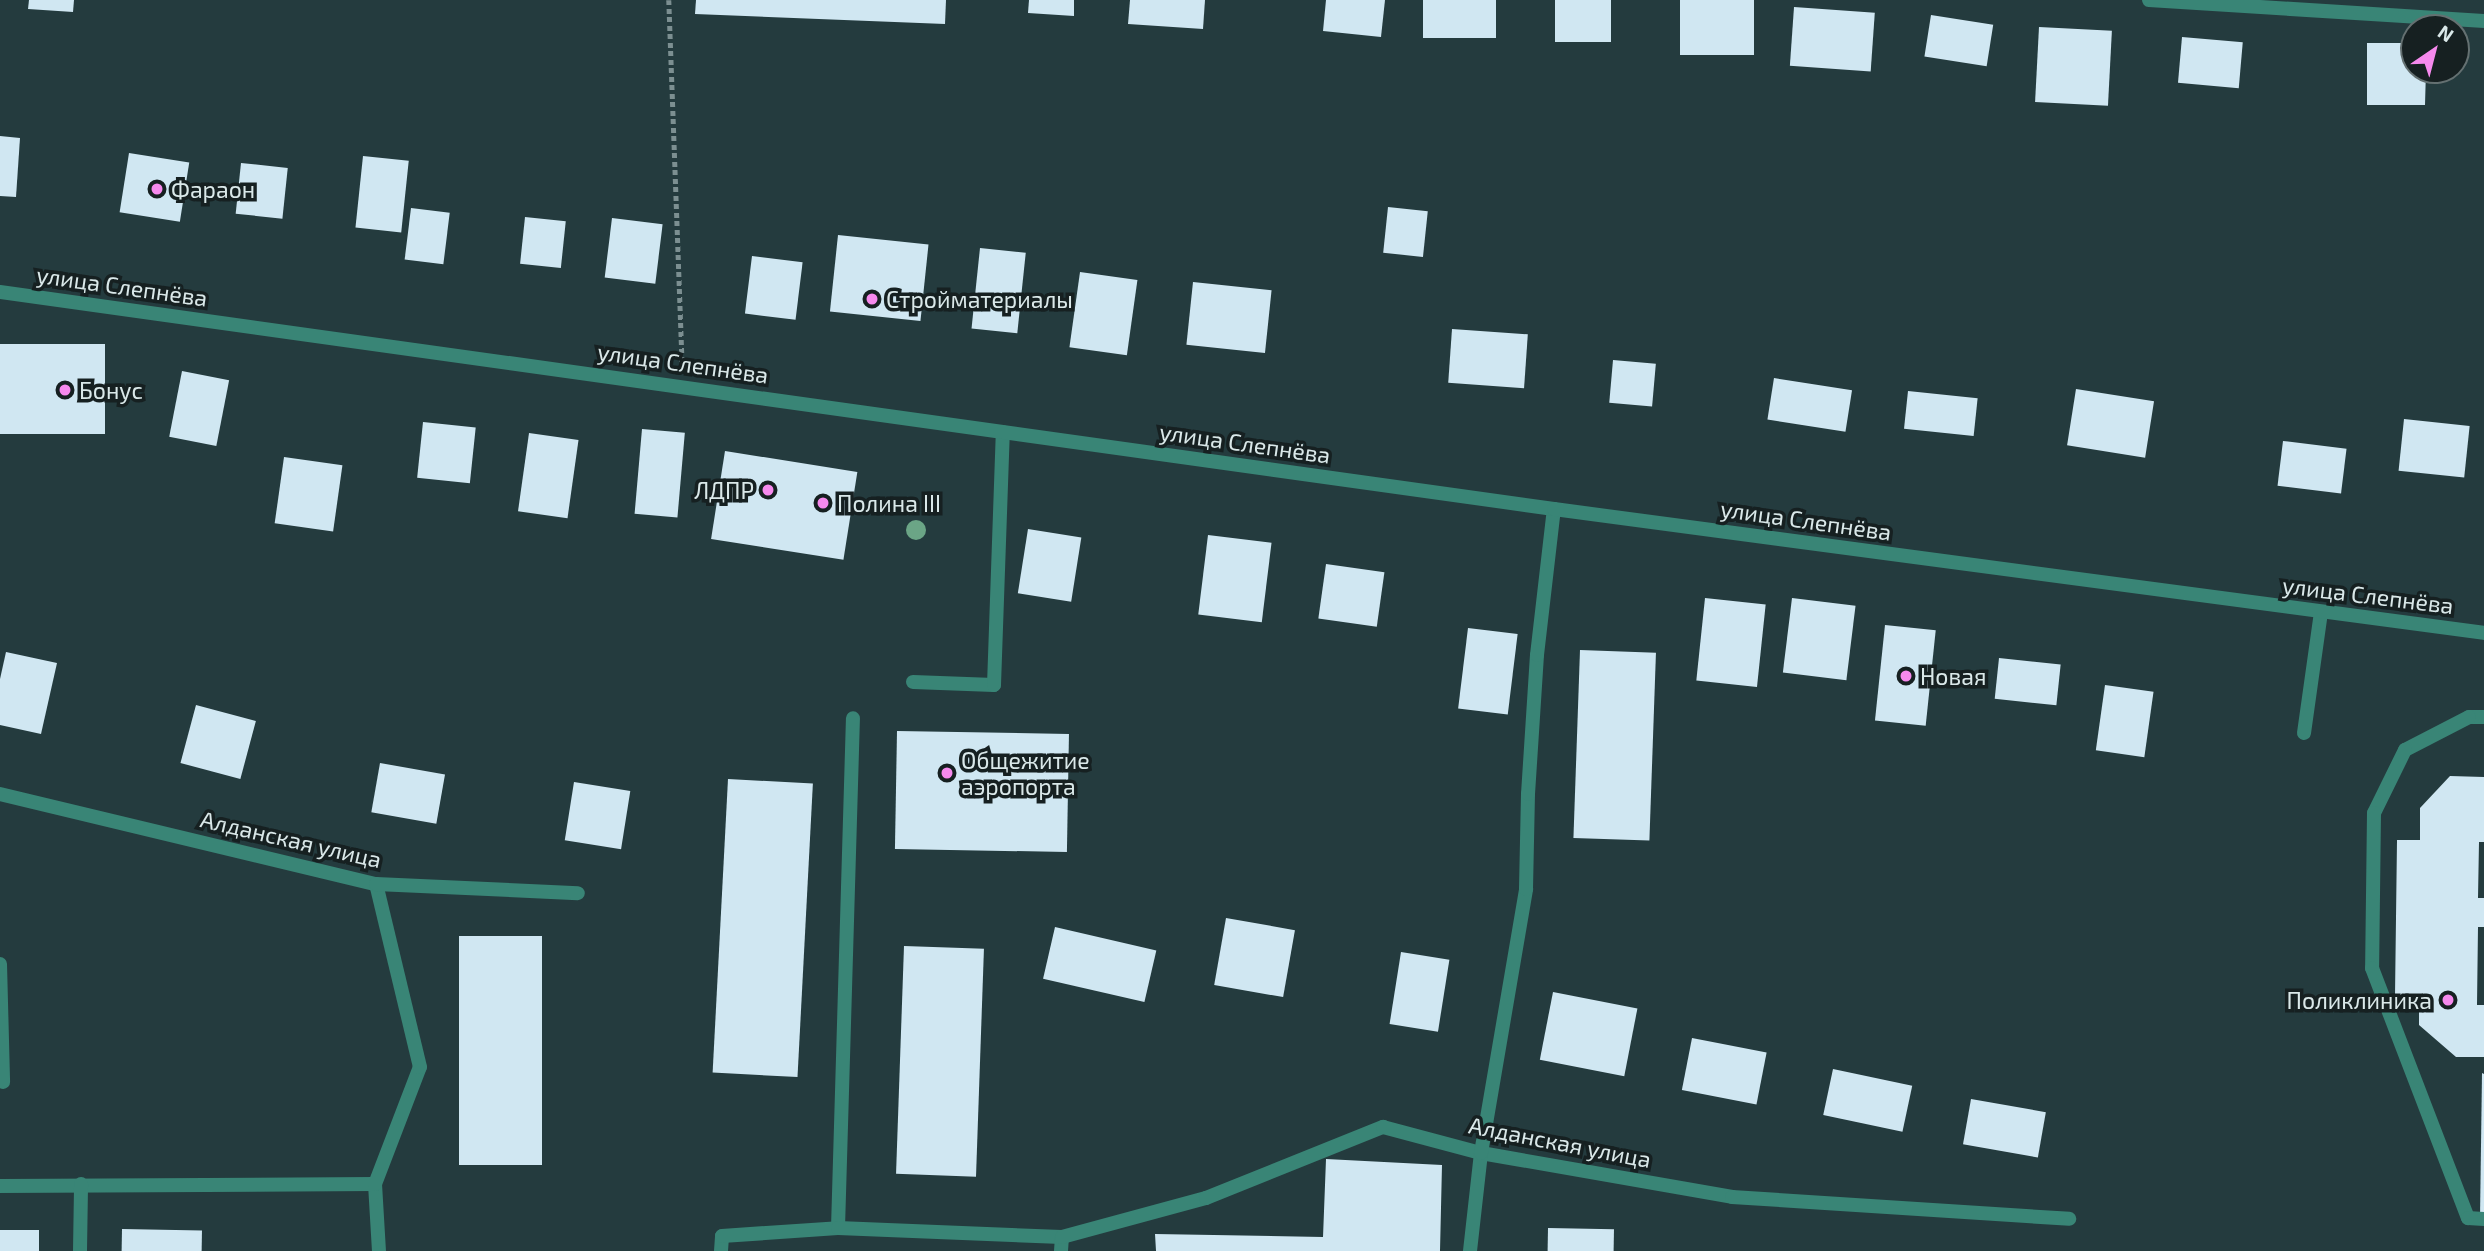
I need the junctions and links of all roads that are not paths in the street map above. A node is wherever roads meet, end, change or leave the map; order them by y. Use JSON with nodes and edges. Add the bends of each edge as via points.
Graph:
{"nodes":[{"id":1,"x":2149,"y":0,"type":"edge"},
{"id":2,"x":2484,"y":21,"type":"edge"},
{"id":3,"x":0,"y":292,"type":"edge"},
{"id":4,"x":1003,"y":432,"type":"junction"},
{"id":5,"x":1554,"y":509,"type":"junction"},
{"id":6,"x":2321,"y":612,"type":"junction"},
{"id":7,"x":2484,"y":633,"type":"edge"},
{"id":8,"x":913,"y":682,"type":"dead end"},
{"id":9,"x":2484,"y":717,"type":"edge"},
{"id":10,"x":853,"y":718,"type":"dead end"},
{"id":11,"x":2304,"y":733,"type":"dead end"},
{"id":12,"x":0,"y":794,"type":"edge"},
{"id":13,"x":376,"y":884,"type":"junction"},
{"id":14,"x":578,"y":893,"type":"dead end"},
{"id":15,"x":0,"y":964,"type":"edge"},
{"id":16,"x":3,"y":1082,"type":"dead end"},
{"id":17,"x":1480,"y":1153,"type":"junction"},
{"id":18,"x":81,"y":1184,"type":"junction"},
{"id":19,"x":375,"y":1184,"type":"junction"},
{"id":20,"x":0,"y":1186,"type":"edge"},
{"id":21,"x":2069,"y":1219,"type":"dead end"},
{"id":22,"x":2484,"y":1219,"type":"edge"},
{"id":23,"x":838,"y":1228,"type":"junction"},
{"id":24,"x":1061,"y":1244,"type":"edge"},
{"id":25,"x":80,"y":1251,"type":"edge"},
{"id":26,"x":379,"y":1251,"type":"edge"},
{"id":27,"x":721,"y":1251,"type":"edge"},
{"id":28,"x":1470,"y":1251,"type":"edge"}],
"edges":[{"from":1,"to":2,"type":"street"},
{"from":3,"to":4,"type":"street","name":"улица Слепнёва"},
{"from":4,"to":5,"type":"street","name":"улица Слепнёва"},
{"from":4,"to":8,"type":"street","via":[[994,685]]},
{"from":5,"to":6,"type":"street","name":"улица Слепнёва"},
{"from":5,"to":17,"type":"street","via":[[1537,655],[1526,889]]},
{"from":6,"to":7,"type":"street","name":"улица Слепнёва"},
{"from":6,"to":11,"type":"street"},
{"from":9,"to":22,"type":"street","via":[[2469,717],[2405,750],[2374,813],[2372,956],[2372,968],[2468,1218]]},
{"from":10,"to":23,"type":"street"},
{"from":12,"to":13,"type":"street","name":"Алданская улица"},
{"from":13,"to":14,"type":"street","name":"Алданская улица"},
{"from":13,"to":19,"type":"street","via":[[420,1067]]},
{"from":15,"to":16,"type":"street"},
{"from":17,"to":21,"type":"street","name":"Алданская улица","via":[[1732,1197]]},
{"from":17,"to":24,"type":"street","name":"Алданская улица","via":[[1383,1127],[1206,1198]]},
{"from":17,"to":28,"type":"street"},
{"from":18,"to":19,"type":"street"},
{"from":18,"to":20,"type":"street"},
{"from":18,"to":25,"type":"street"},
{"from":19,"to":26,"type":"street"},
{"from":23,"to":24,"type":"street","name":"Алданская улица"},
{"from":23,"to":27,"type":"street","name":"Алданская улица","via":[[722,1236]]}]}
